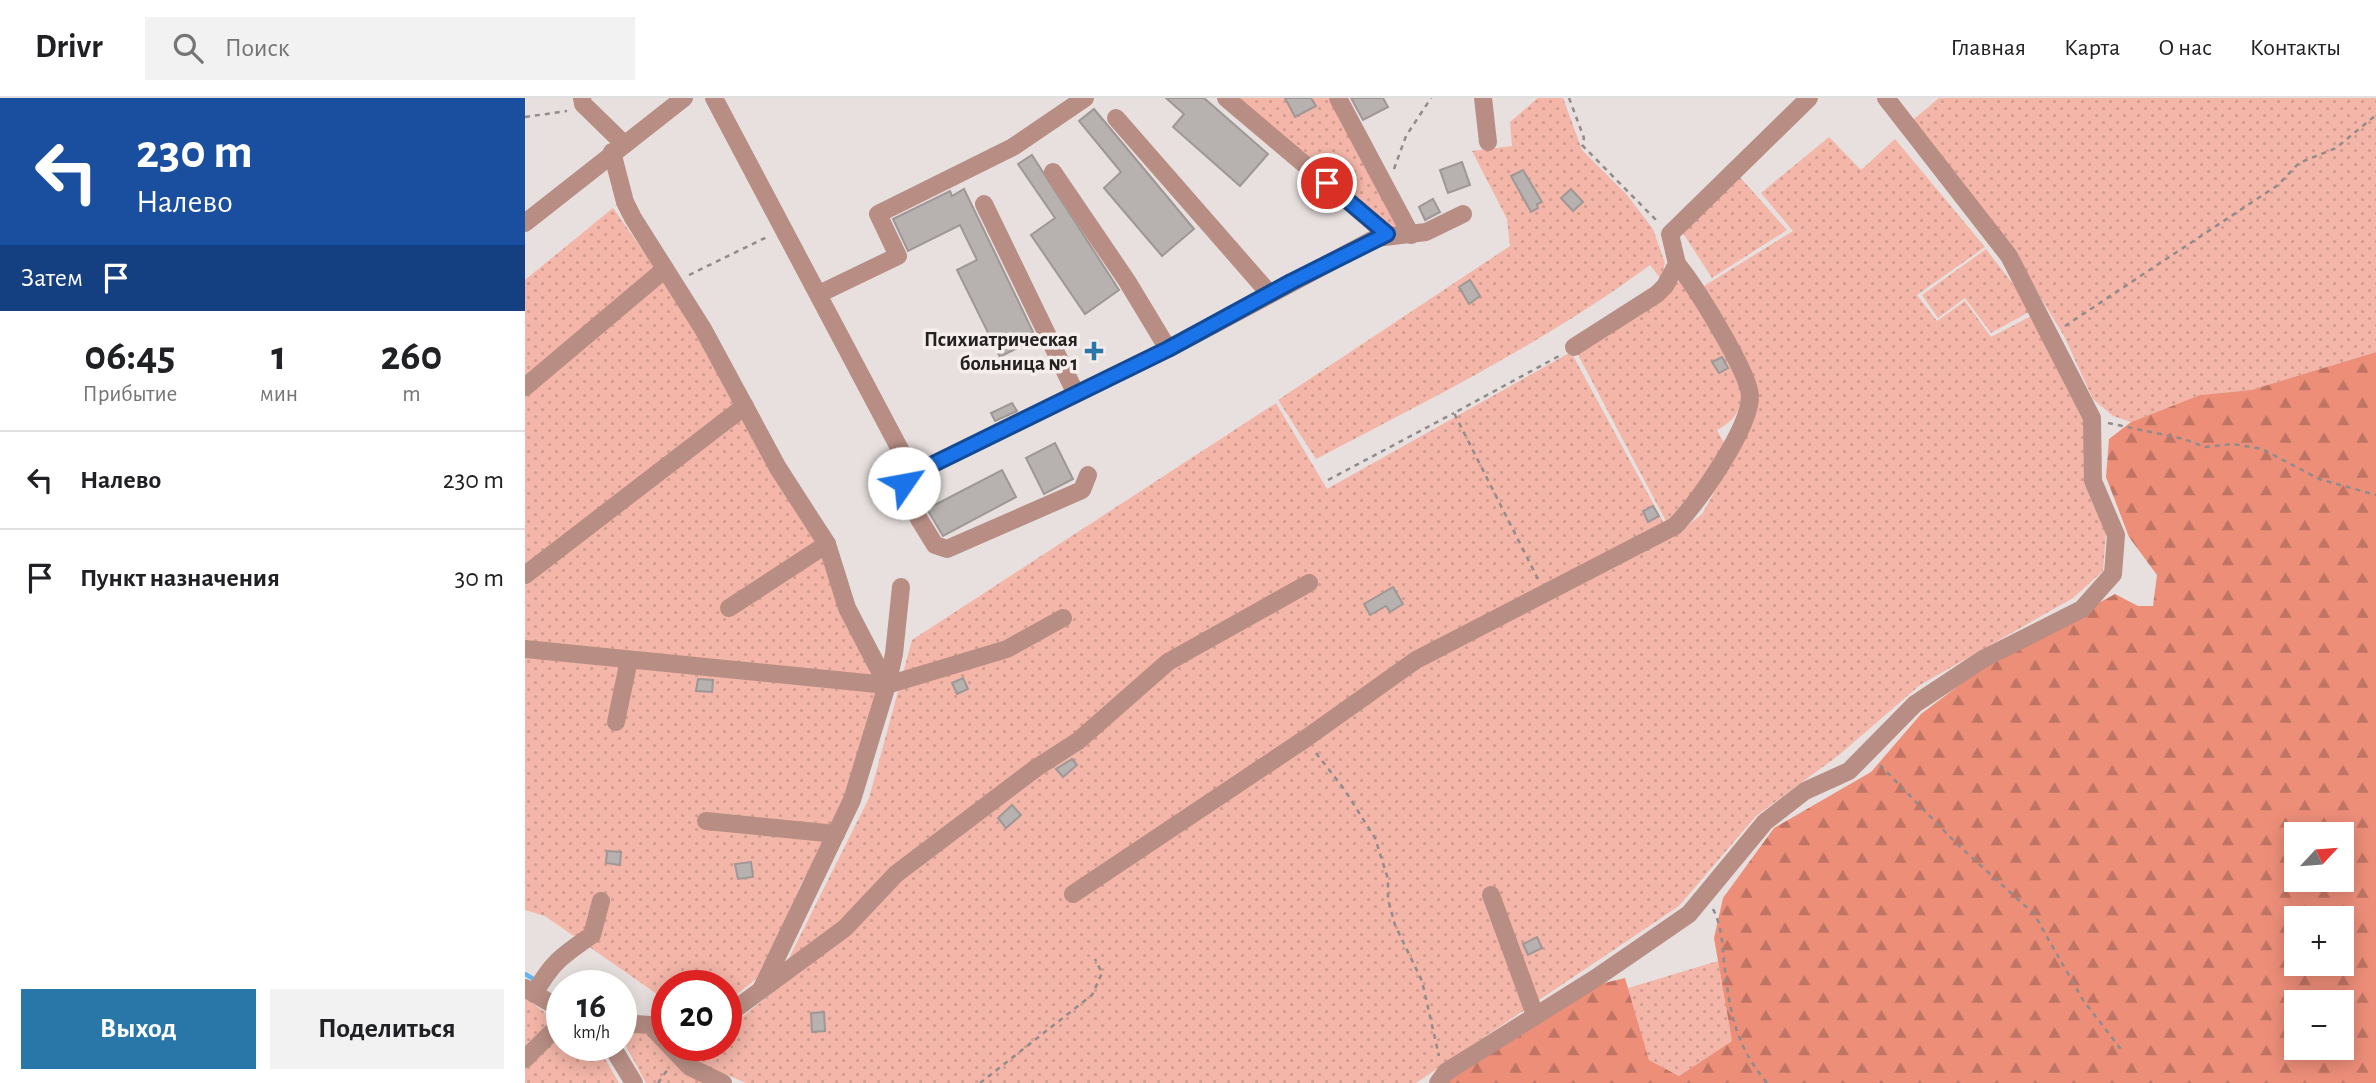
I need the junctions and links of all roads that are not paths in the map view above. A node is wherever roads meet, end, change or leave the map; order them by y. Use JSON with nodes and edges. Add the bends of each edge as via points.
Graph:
{"nodes":[{"id":1,"x":684,"y":98,"type":"edge"},
{"id":2,"x":714,"y":98,"type":"edge"},
{"id":3,"x":1085,"y":98,"type":"edge"},
{"id":4,"x":1226,"y":98,"type":"edge"},
{"id":5,"x":1338,"y":98,"type":"edge"},
{"id":6,"x":1483,"y":98,"type":"edge"},
{"id":7,"x":1809,"y":98,"type":"edge"},
{"id":8,"x":1886,"y":98,"type":"edge"},
{"id":9,"x":583,"y":101,"type":"edge"},
{"id":10,"x":1116,"y":118,"type":"dead end"},
{"id":11,"x":1488,"y":142,"type":"dead end"},
{"id":12,"x":617,"y":148,"type":"junction"},
{"id":13,"x":1053,"y":172,"type":"dead end"},
{"id":14,"x":984,"y":204,"type":"dead end"},
{"id":15,"x":1463,"y":214,"type":"dead end"},
{"id":16,"x":525,"y":223,"type":"edge"},
{"id":17,"x":1387,"y":234,"type":"junction"},
{"id":18,"x":1411,"y":235,"type":"junction"},
{"id":19,"x":1677,"y":264,"type":"junction"},
{"id":20,"x":669,"y":275,"type":"junction"},
{"id":21,"x":1269,"y":293,"type":"junction"},
{"id":22,"x":818,"y":294,"type":"junction"},
{"id":23,"x":1574,"y":347,"type":"road end"},
{"id":24,"x":1168,"y":349,"type":"junction"},
{"id":25,"x":525,"y":387,"type":"edge"},
{"id":26,"x":1076,"y":394,"type":"junction"},
{"id":27,"x":745,"y":406,"type":"junction"},
{"id":28,"x":913,"y":474,"type":"junction"},
{"id":29,"x":1089,"y":475,"type":"dead end"},
{"id":30,"x":827,"y":544,"type":"junction"},
{"id":31,"x":525,"y":575,"type":"edge"},
{"id":32,"x":1309,"y":583,"type":"dead end"},
{"id":33,"x":901,"y":587,"type":"dead end"},
{"id":34,"x":729,"y":608,"type":"dead end"},
{"id":35,"x":1063,"y":618,"type":"dead end"},
{"id":36,"x":525,"y":649,"type":"edge"},
{"id":37,"x":629,"y":660,"type":"junction"},
{"id":38,"x":887,"y":685,"type":"junction"},
{"id":39,"x":616,"y":722,"type":"dead end"},
{"id":40,"x":706,"y":821,"type":"dead end"},
{"id":41,"x":836,"y":834,"type":"junction"},
{"id":42,"x":1073,"y":894,"type":"dead end"},
{"id":43,"x":1491,"y":895,"type":"dead end"},
{"id":44,"x":601,"y":901,"type":"dead end"},
{"id":45,"x":761,"y":990,"type":"junction"},
{"id":46,"x":530,"y":991,"type":"edge"},
{"id":47,"x":546,"y":1000,"type":"edge"},
{"id":48,"x":742,"y":1004,"type":"edge"},
{"id":49,"x":1535,"y":1015,"type":"junction"},
{"id":50,"x":546,"y":1038,"type":"edge"},
{"id":51,"x":525,"y":1059,"type":"edge"},
{"id":52,"x":621,"y":1061,"type":"edge"},
{"id":53,"x":685,"y":1061,"type":"edge"},
{"id":54,"x":1442,"y":1077,"type":"edge"},
{"id":55,"x":634,"y":1083,"type":"edge"},
{"id":56,"x":723,"y":1083,"type":"edge"},
{"id":57,"x":1425,"y":1083,"type":"edge"}],
"edges":[{"from":1,"to":12,"type":"street"},
{"from":2,"to":22,"type":"street"},
{"from":3,"to":22,"type":"street","via":[[1013,147],[878,214],[898,256]]},
{"from":4,"to":17,"type":"street"},
{"from":5,"to":18,"type":"street"},
{"from":6,"to":11,"type":"street"},
{"from":7,"to":19,"type":"street","via":[[1670,234]]},
{"from":8,"to":49,"type":"street","via":[[2009,256],[2092,418],[2093,481],[2116,535],[2113,574],[2082,609],[1983,659],[1915,704],[1849,771],[1805,791],[1765,822],[1689,914]]},
{"from":9,"to":12,"type":"street"},
{"from":10,"to":21,"type":"street"},
{"from":12,"to":16,"type":"street"},
{"from":12,"to":20,"type":"street","via":[[625,202]]},
{"from":13,"to":24,"type":"street"},
{"from":14,"to":26,"type":"street"},
{"from":15,"to":18,"type":"street"},
{"from":17,"to":18,"type":"street"},
{"from":17,"to":21,"type":"street"},
{"from":19,"to":23,"type":"street","via":[[1657,294]]},
{"from":19,"to":42,"type":"street","via":[[1727,343],[1750,393],[1749,406],[1712,480],[1675,526],[1416,660]]},
{"from":20,"to":25,"type":"street"},
{"from":20,"to":27,"type":"street"},
{"from":21,"to":24,"type":"street"},
{"from":22,"to":28,"type":"street"},
{"from":24,"to":26,"type":"street"},
{"from":26,"to":28,"type":"street"},
{"from":27,"to":30,"type":"street"},
{"from":27,"to":31,"type":"street"},
{"from":28,"to":29,"type":"street","via":[[904,483],[919,519],[935,545],[947,549],[1082,490]]},
{"from":30,"to":34,"type":"street"},
{"from":30,"to":38,"type":"street","via":[[847,608]]},
{"from":32,"to":45,"type":"street","via":[[1168,662],[1078,741],[896,874],[845,928]]},
{"from":33,"to":38,"type":"street"},
{"from":35,"to":38,"type":"street","via":[[1007,649]]},
{"from":36,"to":37,"type":"street"},
{"from":37,"to":38,"type":"street"},
{"from":37,"to":39,"type":"street"},
{"from":38,"to":41,"type":"street","via":[[852,800]]},
{"from":40,"to":41,"type":"street"},
{"from":41,"to":45,"type":"street"},
{"from":43,"to":49,"type":"street"},
{"from":44,"to":46,"type":"street","via":[[592,935],[557,960]]},
{"from":45,"to":48,"type":"street"},
{"from":46,"to":47,"type":"street"},
{"from":49,"to":54,"type":"street"},
{"from":50,"to":51,"type":"street"},
{"from":52,"to":55,"type":"street"},
{"from":53,"to":56,"type":"street"},
{"from":54,"to":57,"type":"street"}]}
